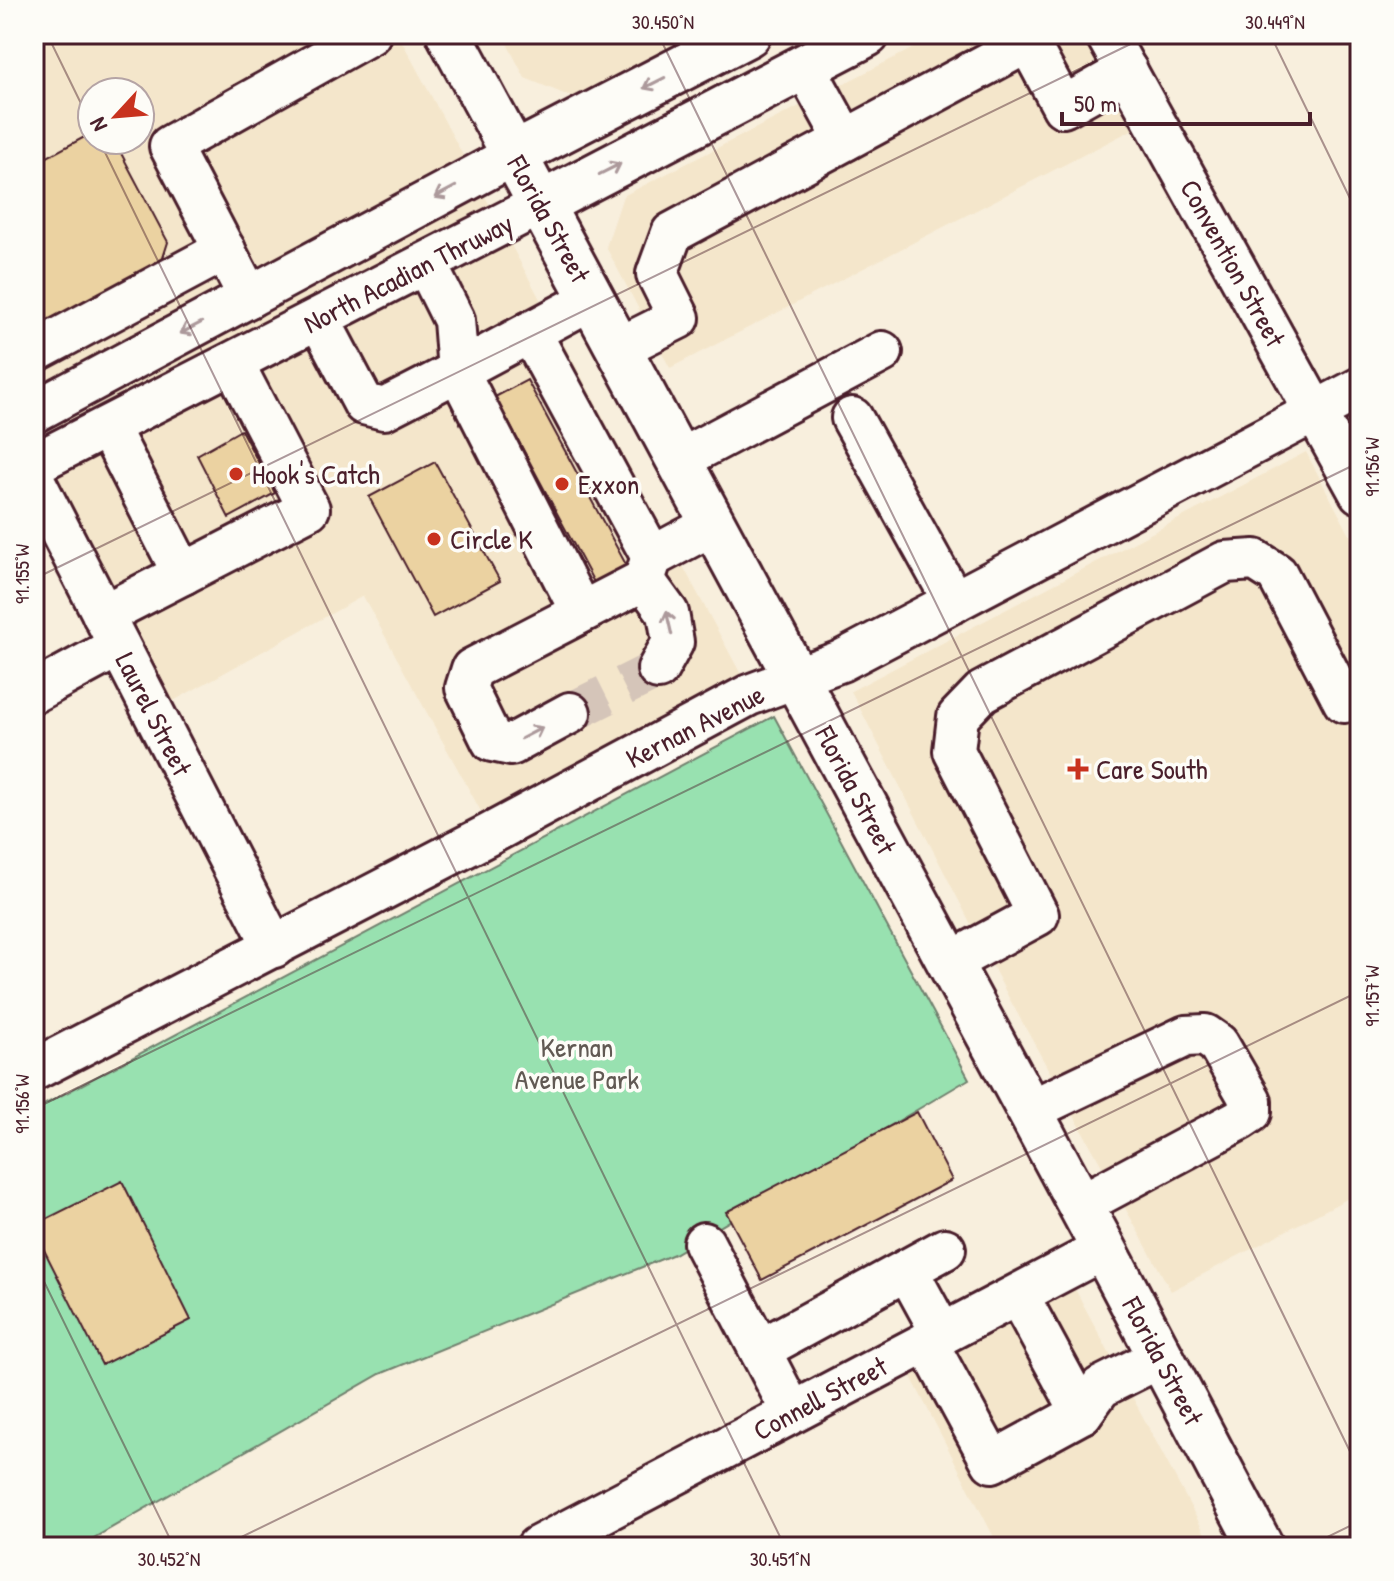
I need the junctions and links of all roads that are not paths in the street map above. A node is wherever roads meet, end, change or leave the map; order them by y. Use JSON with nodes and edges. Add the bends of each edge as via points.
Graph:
{"nodes":[{"id":1,"x":370,"y":34,"type":"edge"},
{"id":2,"x":449,"y":34,"type":"edge"},
{"id":3,"x":748,"y":34,"type":"edge"},
{"id":4,"x":867,"y":34,"type":"edge"},
{"id":5,"x":1106,"y":34,"type":"edge"},
{"id":6,"x":805,"y":67,"type":"junction"},
{"id":7,"x":1127,"y":71,"type":"junction"},
{"id":8,"x":845,"y":140,"type":"junction"},
{"id":9,"x":514,"y":155,"type":"junction"},
{"id":10,"x":541,"y":204,"type":"junction"},
{"id":11,"x":225,"y":250,"type":"junction"},
{"id":12,"x":426,"y":264,"type":"junction"},
{"id":13,"x":249,"y":297,"type":"junction"},
{"id":14,"x":592,"y":299,"type":"junction"},
{"id":15,"x":319,"y":319,"type":"junction"},
{"id":16,"x":530,"y":332,"type":"junction"},
{"id":17,"x":619,"y":348,"type":"junction"},
{"id":18,"x":34,"y":352,"type":"edge"},
{"id":19,"x":882,"y":352,"type":"dead end"},
{"id":20,"x":233,"y":363,"type":"junction"},
{"id":21,"x":458,"y":371,"type":"junction"},
{"id":22,"x":1360,"y":388,"type":"edge"},
{"id":23,"x":1316,"y":410,"type":"junction"},
{"id":24,"x":34,"y":412,"type":"edge"},
{"id":25,"x":852,"y":418,"type":"dead end"},
{"id":26,"x":108,"y":427,"type":"junction"},
{"id":27,"x":679,"y":460,"type":"junction"},
{"id":28,"x":34,"y":464,"type":"edge"},
{"id":29,"x":34,"y":480,"type":"edge"},
{"id":30,"x":1360,"y":493,"type":"edge"},
{"id":31,"x":714,"y":524,"type":"junction"},
{"id":32,"x":648,"y":569,"type":"junction"},
{"id":33,"x":183,"y":574,"type":"junction"},
{"id":34,"x":954,"y":602,"type":"junction"},
{"id":35,"x":581,"y":612,"type":"junction"},
{"id":36,"x":111,"y":630,"type":"junction"},
{"id":37,"x":658,"y":669,"type":"tunnel mouth"},
{"id":38,"x":795,"y":678,"type":"junction"},
{"id":39,"x":34,"y":692,"type":"edge"},
{"id":40,"x":1360,"y":694,"type":"edge"},
{"id":41,"x":570,"y":713,"type":"tunnel mouth"},
{"id":42,"x":274,"y":947,"type":"junction"},
{"id":43,"x":949,"y":963,"type":"junction"},
{"id":44,"x":34,"y":1070,"type":"edge"},
{"id":45,"x":1029,"y":1111,"type":"junction"},
{"id":46,"x":1080,"y":1205,"type":"junction"},
{"id":47,"x":704,"y":1243,"type":"dead end"},
{"id":48,"x":945,"y":1249,"type":"dead end"},
{"id":49,"x":1104,"y":1249,"type":"junction"},
{"id":50,"x":907,"y":1270,"type":"junction"},
{"id":51,"x":1018,"y":1295,"type":"junction"},
{"id":52,"x":935,"y":1338,"type":"junction"},
{"id":53,"x":760,"y":1350,"type":"junction"},
{"id":54,"x":1161,"y":1357,"type":"junction"},
{"id":55,"x":792,"y":1412,"type":"junction"},
{"id":56,"x":1082,"y":1413,"type":"junction"},
{"id":57,"x":602,"y":1532,"type":"edge"},
{"id":58,"x":537,"y":1547,"type":"edge"},
{"id":59,"x":1261,"y":1547,"type":"edge"}],
"edges":[{"from":1,"to":11,"type":"street","via":[[170,146]]},
{"from":2,"to":9,"type":"main road","name":"Florida Street"},
{"from":3,"to":9,"type":"main road","name":"North Acadian Thruway","one_way":true},
{"from":4,"to":6,"type":"main road","name":"North Acadian Thruway"},
{"from":5,"to":7,"type":"street","name":"Convention Street"},
{"from":6,"to":8,"type":"street"},
{"from":10,"to":6,"type":"main road","name":"North Acadian Thruway","one_way":true},
{"from":7,"to":8,"type":"street","via":[[1063,107],[1028,42]]},
{"from":7,"to":23,"type":"street","name":"Convention Street"},
{"from":8,"to":17,"type":"street","via":[[672,233],[657,274],[679,318]]},
{"from":9,"to":10,"type":"main road","name":"Florida Street"},
{"from":9,"to":13,"type":"street","name":"North Acadian Thruway","one_way":true},
{"from":10,"to":12,"type":"street","name":"North Acadian Thruway"},
{"from":10,"to":14,"type":"main road","name":"Florida Street"},
{"from":11,"to":13,"type":"street"},
{"from":11,"to":18,"type":"street"},
{"from":12,"to":15,"type":"street","name":"North Acadian Thruway"},
{"from":12,"to":21,"type":"street","via":[[454,320]]},
{"from":13,"to":24,"type":"street","name":"North Acadian Thruway","one_way":true},
{"from":14,"to":16,"type":"street"},
{"from":14,"to":17,"type":"main road","name":"Florida Street"},
{"from":15,"to":20,"type":"street","name":"North Acadian Thruway"},
{"from":15,"to":21,"type":"street","via":[[364,404],[384,409]]},
{"from":16,"to":21,"type":"street"},
{"from":16,"to":32,"type":"street"},
{"from":17,"to":27,"type":"main road","name":"Florida Street"},
{"from":19,"to":27,"type":"street"},
{"from":20,"to":26,"type":"street","name":"North Acadian Thruway"},
{"from":20,"to":33,"type":"street","via":[[309,509]]},
{"from":21,"to":35,"type":"street"},
{"from":22,"to":23,"type":"street","name":"Kernan Avenue"},
{"from":23,"to":30,"type":"street","name":"Convention Street"},
{"from":23,"to":34,"type":"street","name":"Kernan Avenue"},
{"from":25,"to":34,"type":"street"},
{"from":26,"to":28,"type":"street","name":"North Acadian Thruway"},
{"from":26,"to":33,"type":"street"},
{"from":27,"to":31,"type":"main road","name":"Florida Street"},
{"from":29,"to":36,"type":"street","name":"Laurel Street"},
{"from":31,"to":32,"type":"street"},
{"from":31,"to":38,"type":"main road","name":"Florida Street"},
{"from":32,"to":35,"type":"street"},
{"from":37,"to":32,"type":"street","one_way":true,"via":[[673,642],[668,613]]},
{"from":33,"to":36,"type":"street"},
{"from":34,"to":38,"type":"street","name":"Kernan Avenue","via":[[841,661]]},
{"from":35,"to":41,"type":"street","one_way":true,"via":[[472,669],[466,688],[492,741],[511,745]]},
{"from":36,"to":39,"type":"street"},
{"from":36,"to":42,"type":"street","name":"Laurel Street"},
{"from":38,"to":42,"type":"street","name":"Kernan Avenue","via":[[749,695]]},
{"from":38,"to":43,"type":"main road","name":"Florida Street"},
{"from":40,"to":43,"type":"street","via":[[1344,702],[1277,574],[1255,560],[1225,562],[982,692],[958,717],[954,751],[1038,915]]},
{"from":42,"to":44,"type":"street","name":"Kernan Avenue"},
{"from":43,"to":45,"type":"main road","name":"Florida Street"},
{"from":45,"to":46,"type":"main road","name":"Florida Street"},
{"from":45,"to":46,"type":"street","via":[[1186,1036],[1205,1035],[1218,1044],[1251,1101],[1251,1112],[1239,1120]]},
{"from":46,"to":49,"type":"main road","name":"Florida Street"},
{"from":47,"to":53,"type":"street"},
{"from":48,"to":50,"type":"street"},
{"from":49,"to":51,"type":"street","name":"Connell Street"},
{"from":49,"to":54,"type":"main road","name":"Florida Street"},
{"from":50,"to":52,"type":"street"},
{"from":50,"to":53,"type":"street"},
{"from":51,"to":52,"type":"street","name":"Connell Street"},
{"from":51,"to":56,"type":"street"},
{"from":52,"to":55,"type":"street","name":"Connell Street"},
{"from":52,"to":56,"type":"street","via":[[992,1462]]},
{"from":53,"to":55,"type":"street"},
{"from":54,"to":56,"type":"street","via":[[1101,1387]]},
{"from":54,"to":59,"type":"main road","name":"Florida Street"},
{"from":55,"to":57,"type":"street","name":"Connell Street"},
{"from":57,"to":58,"type":"street","name":"Connell Street"}]}
